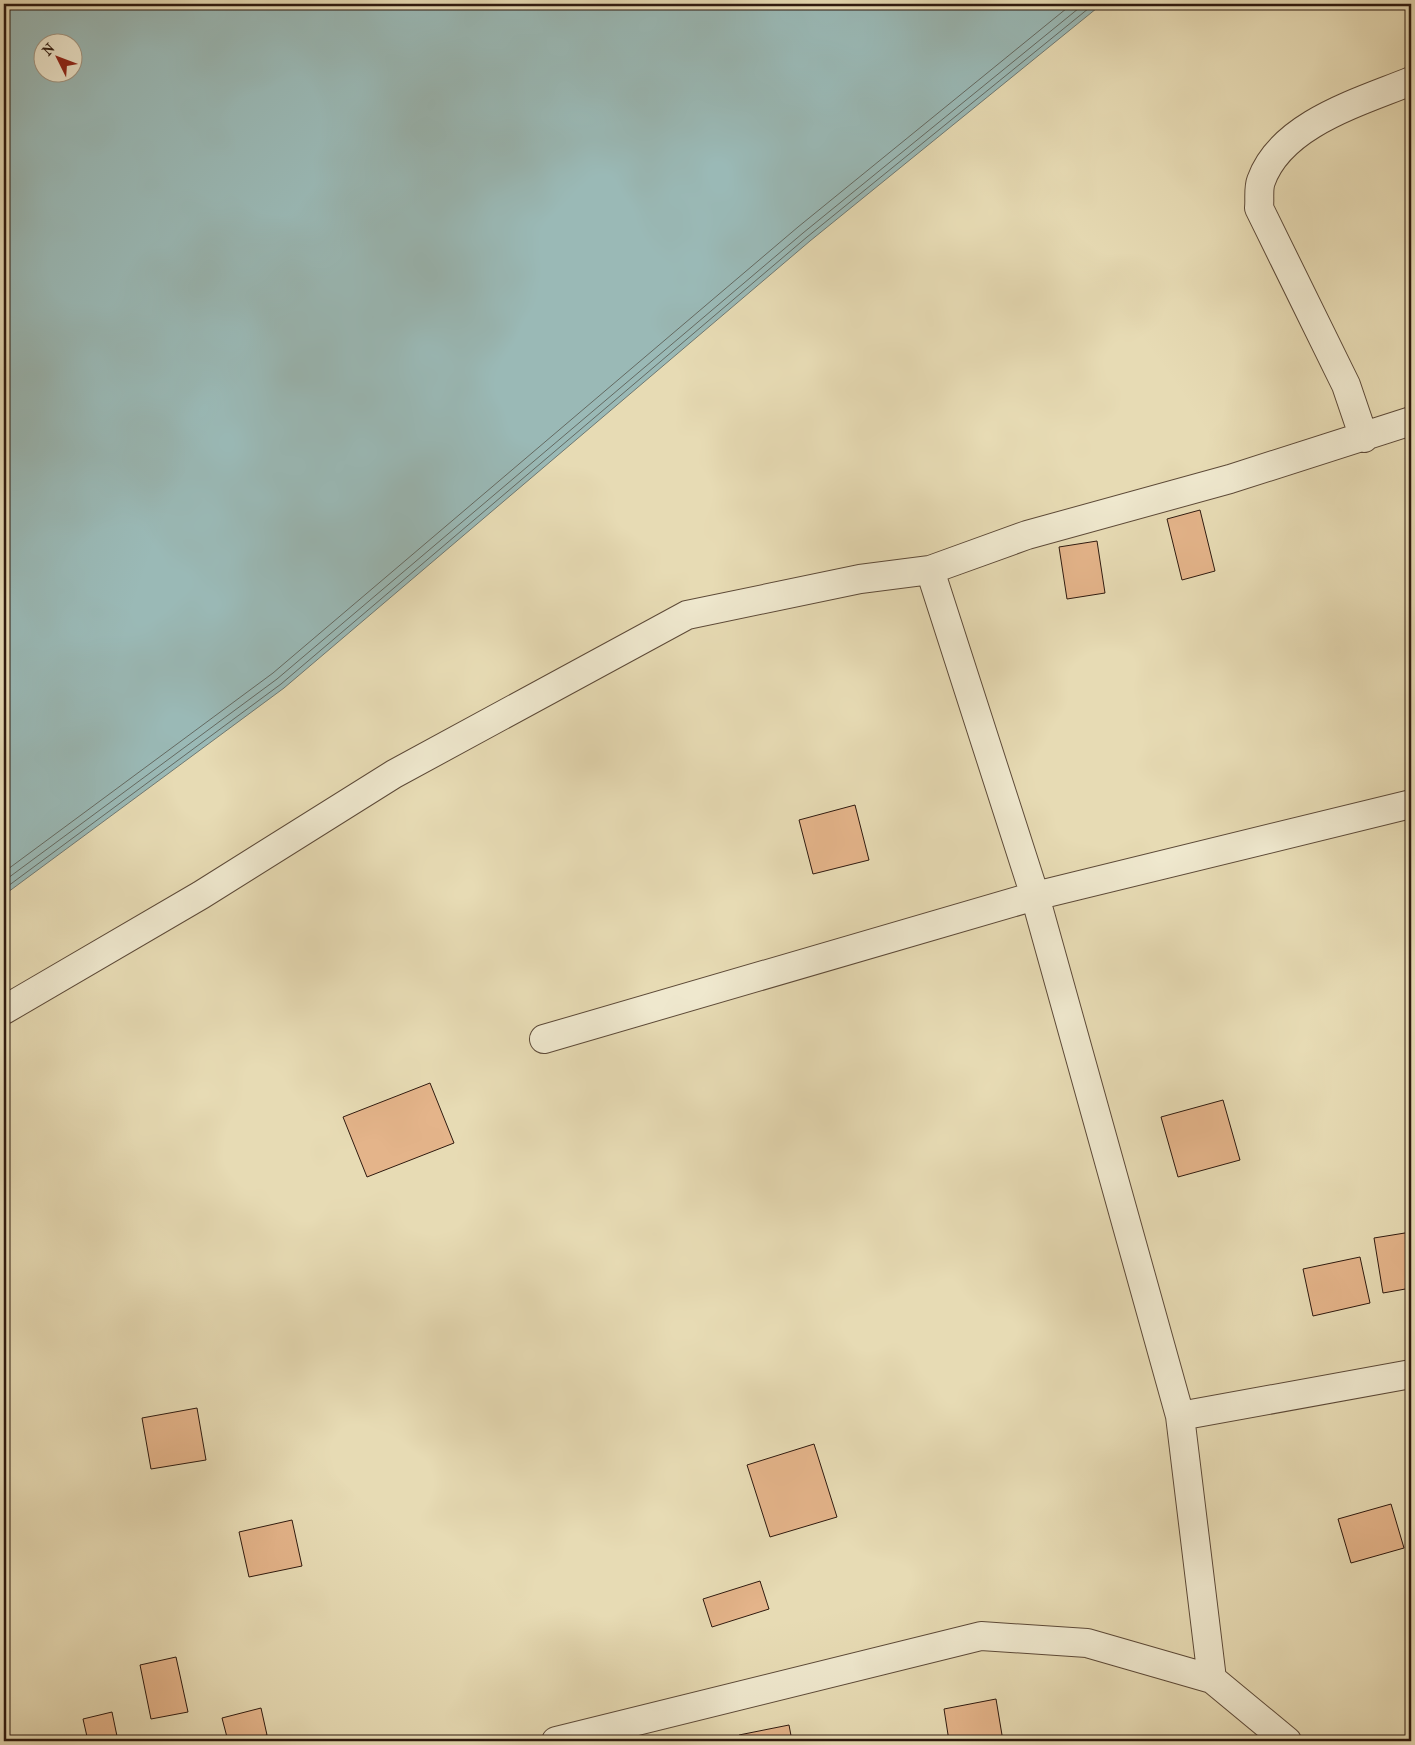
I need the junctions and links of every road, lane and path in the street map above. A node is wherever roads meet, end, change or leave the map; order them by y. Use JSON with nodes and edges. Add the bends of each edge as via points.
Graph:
{"nodes":[{"id":1,"x":1411,"y":80,"type":"edge"},
{"id":2,"x":1411,"y":421,"type":"edge"},
{"id":3,"x":1364,"y":438,"type":"junction"},
{"id":4,"x":930,"y":570,"type":"junction"},
{"id":5,"x":1411,"y":804,"type":"edge"},
{"id":6,"x":1035,"y":896,"type":"junction"},
{"id":7,"x":4,"y":1010,"type":"edge"},
{"id":8,"x":544,"y":1039,"type":"dead end"},
{"id":9,"x":1411,"y":1374,"type":"edge"},
{"id":10,"x":1180,"y":1416,"type":"junction"},
{"id":11,"x":1212,"y":1679,"type":"junction"},
{"id":12,"x":556,"y":1741,"type":"edge"},
{"id":13,"x":1288,"y":1741,"type":"edge"}],
"edges":[{"from":1,"to":3,"type":"street","via":[[1322,118],[1291,140],[1272,160],[1260,183],[1259,208],[1346,385]]},
{"from":2,"to":3,"type":"street"},
{"from":3,"to":4,"type":"street","via":[[1027,536]]},
{"from":4,"to":6,"type":"street"},
{"from":4,"to":7,"type":"street","via":[[860,579],[686,615],[394,774],[201,895]]},
{"from":5,"to":6,"type":"street"},
{"from":6,"to":8,"type":"street"},
{"from":6,"to":10,"type":"street"},
{"from":9,"to":10,"type":"street"},
{"from":10,"to":11,"type":"street"},
{"from":11,"to":12,"type":"street","via":[[1087,1644],[981,1636]]},
{"from":11,"to":13,"type":"street"}]}
